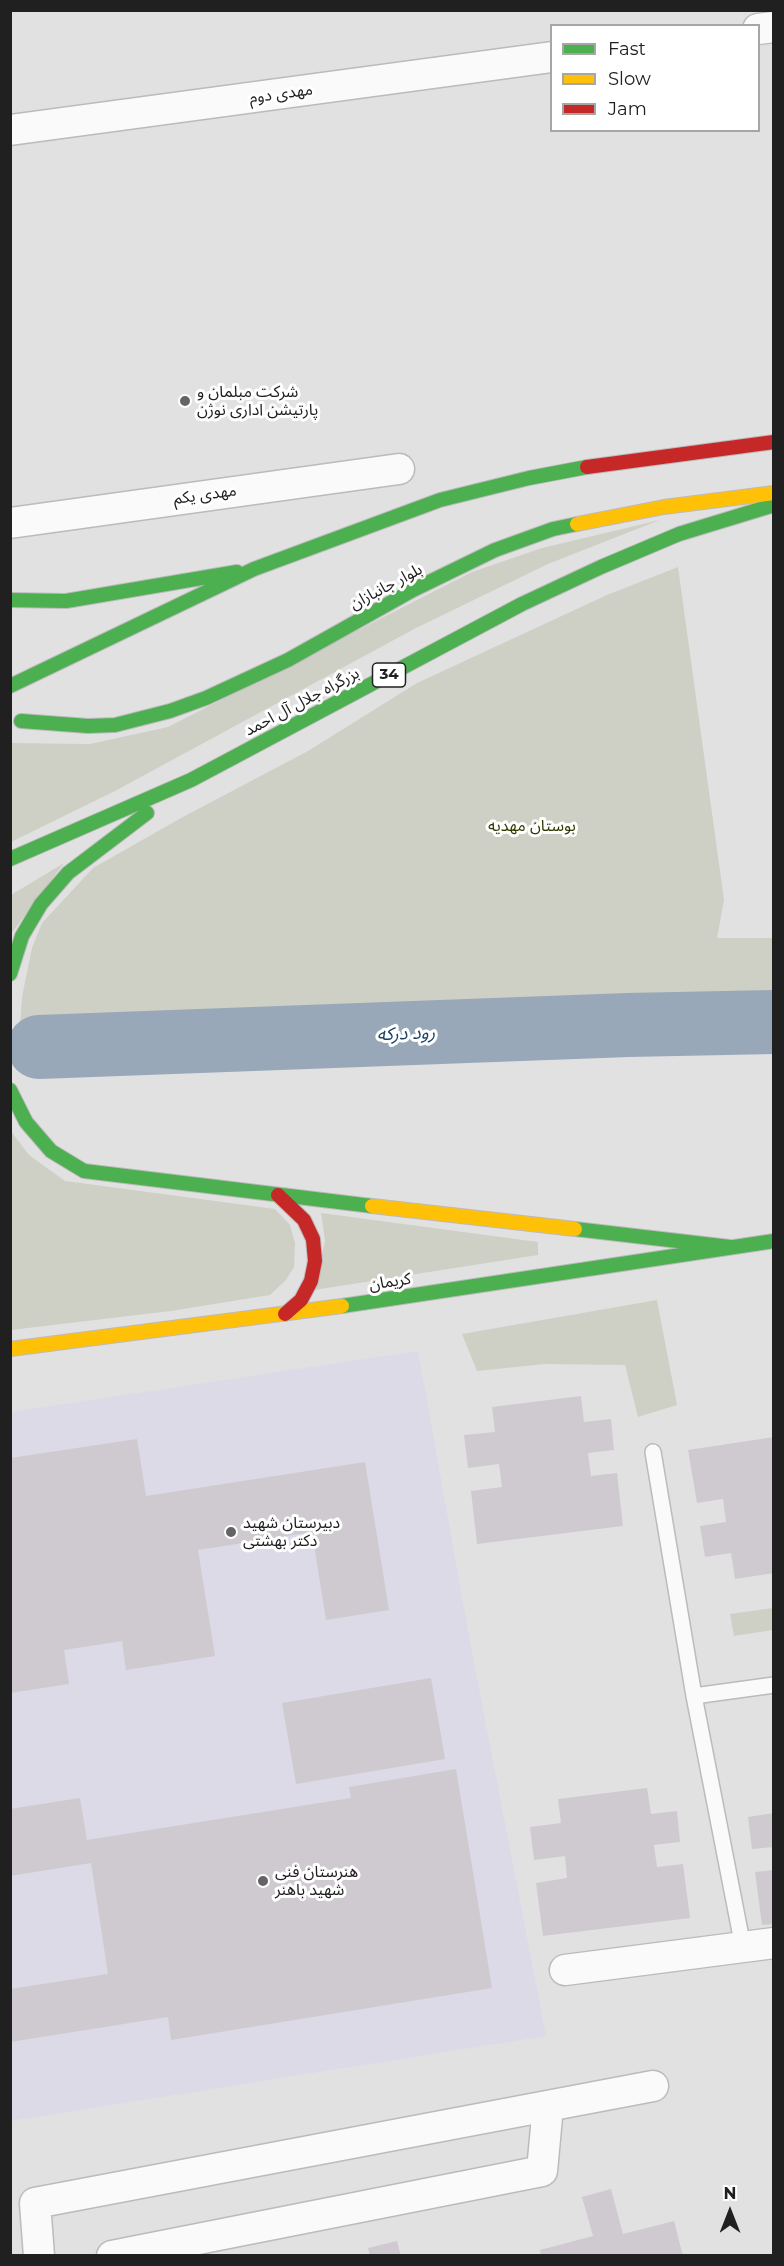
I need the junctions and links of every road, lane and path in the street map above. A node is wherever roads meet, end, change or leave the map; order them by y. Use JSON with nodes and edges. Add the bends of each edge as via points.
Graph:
{"nodes":[{"id":1,"x":550,"y":57,"type":"edge"},
{"id":2,"x":10,"y":130,"type":"edge"},
{"id":3,"x":774,"y":442,"type":"edge"},
{"id":4,"x":399,"y":469,"type":"dead end"},
{"id":5,"x":774,"y":493,"type":"edge"},
{"id":6,"x":774,"y":506,"type":"edge"},
{"id":7,"x":10,"y":523,"type":"edge"},
{"id":8,"x":254,"y":569,"type":"junction"},
{"id":9,"x":10,"y":600,"type":"edge"},
{"id":10,"x":10,"y":686,"type":"edge"},
{"id":11,"x":21,"y":721,"type":"dead end"},
{"id":12,"x":192,"y":780,"type":"junction"},
{"id":13,"x":10,"y":859,"type":"edge"},
{"id":14,"x":10,"y":974,"type":"edge"},
{"id":15,"x":10,"y":1089,"type":"edge"},
{"id":16,"x":279,"y":1196,"type":"junction"},
{"id":17,"x":774,"y":1241,"type":"edge"},
{"id":18,"x":730,"y":1247,"type":"junction"},
{"id":19,"x":285,"y":1314,"type":"junction"},
{"id":20,"x":10,"y":1349,"type":"edge"},
{"id":21,"x":653,"y":1452,"type":"dead end"},
{"id":22,"x":774,"y":1686,"type":"edge"},
{"id":23,"x":694,"y":1696,"type":"junction"},
{"id":24,"x":774,"y":1943,"type":"edge"},
{"id":25,"x":743,"y":1947,"type":"junction"},
{"id":26,"x":566,"y":1970,"type":"dead end"},
{"id":27,"x":653,"y":2086,"type":"dead end"},
{"id":28,"x":548,"y":2106,"type":"junction"},
{"id":29,"x":39,"y":2256,"type":"edge"},
{"id":30,"x":112,"y":2256,"type":"edge"}],
"edges":[{"from":1,"to":2,"type":"street","name":"مهدی دوم"},
{"from":3,"to":8,"type":"main road","via":[[611,462],[529,478],[440,500]]},
{"from":4,"to":7,"type":"street","name":"مهدی یکم"},
{"from":5,"to":11,"type":"main road","name":"بلوار جانبازان","via":[[664,507],[526,538],[413,590],[288,660],[170,711],[115,725]]},
{"from":6,"to":12,"type":"main road","name":"بزرگراه جلال آل احمد","number":"34","via":[[680,534],[522,604]]},
{"from":8,"to":9,"type":"main road","via":[[66,601]]},
{"from":8,"to":10,"type":"main road"},
{"from":12,"to":13,"type":"main road","name":"بزرگراه جلال آل احمد","number":"34"},
{"from":12,"to":14,"type":"main road","via":[[68,873],[22,936]]},
{"from":15,"to":16,"type":"main road","via":[[26,1122],[51,1151],[84,1171]]},
{"from":16,"to":18,"type":"main road"},
{"from":16,"to":19,"type":"main road","via":[[304,1220],[313,1239],[315,1261],[301,1300]]},
{"from":17,"to":18,"type":"main road","name":"کریمان"},
{"from":18,"to":19,"type":"main road","name":"کریمان"},
{"from":19,"to":20,"type":"main road","name":"کریمان"},
{"from":21,"to":23,"type":"lane"},
{"from":22,"to":23,"type":"lane"},
{"from":23,"to":25,"type":"lane"},
{"from":24,"to":25,"type":"street"},
{"from":25,"to":26,"type":"street"},
{"from":27,"to":28,"type":"street"},
{"from":28,"to":29,"type":"street","via":[[35,2203]]},
{"from":28,"to":30,"type":"street","via":[[542,2171]]}]}
